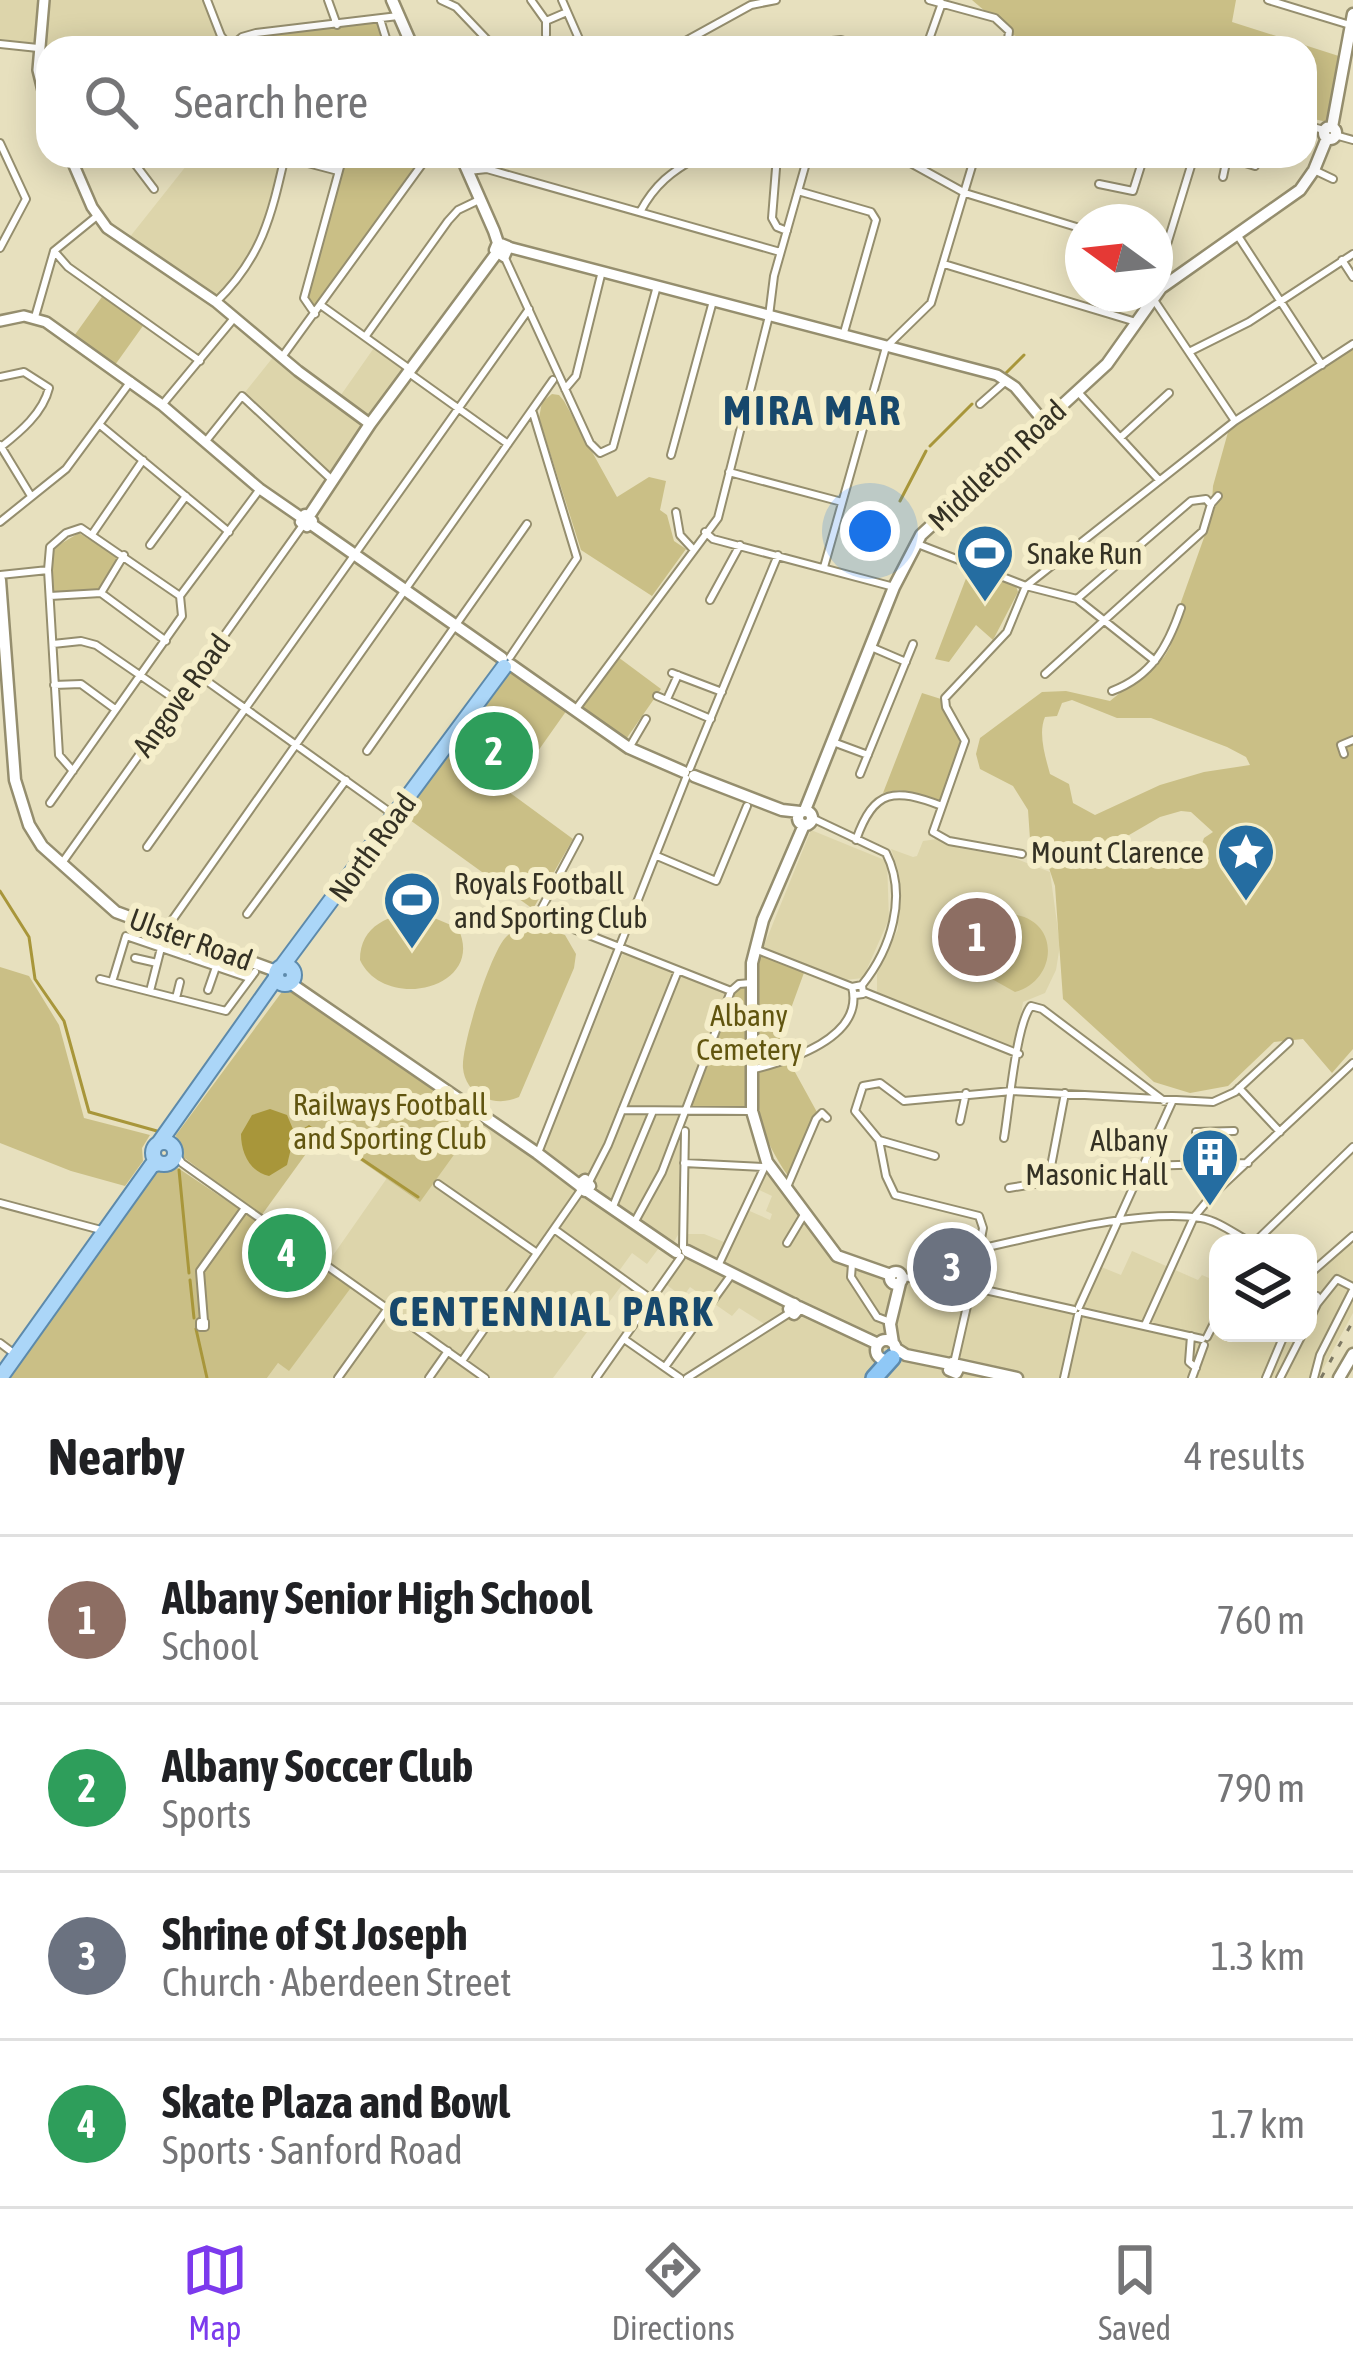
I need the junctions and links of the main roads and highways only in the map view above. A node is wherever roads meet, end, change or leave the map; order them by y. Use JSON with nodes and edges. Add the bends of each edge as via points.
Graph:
{"nodes":[{"id":1,"x":392,"y":0,"type":"edge"},
{"id":2,"x":1352,"y":22,"type":"edge"},
{"id":3,"x":407,"y":36,"type":"edge"},
{"id":4,"x":1317,"y":163,"type":"edge"},
{"id":5,"x":467,"y":168,"type":"edge"},
{"id":6,"x":1315,"y":168,"type":"edge"},
{"id":7,"x":0,"y":577,"type":"edge"},
{"id":8,"x":507,"y":662,"type":"junction"},
{"id":9,"x":806,"y":819,"type":"junction"},
{"id":10,"x":285,"y":975,"type":"junction"},
{"id":11,"x":759,"y":1138,"type":"junction"},
{"id":12,"x":779,"y":1176,"type":"junction"},
{"id":13,"x":584,"y":1186,"type":"junction"},
{"id":14,"x":635,"y":1221,"type":"junction"},
{"id":15,"x":716,"y":1269,"type":"junction"},
{"id":16,"x":896,"y":1279,"type":"junction"},
{"id":17,"x":748,"y":1285,"type":"junction"},
{"id":18,"x":9,"y":1350,"type":"edge"},
{"id":19,"x":886,"y":1350,"type":"junction"},
{"id":20,"x":1353,"y":1354,"type":"edge"},
{"id":21,"x":1353,"y":1366,"type":"edge"},
{"id":22,"x":0,"y":1369,"type":"edge"},
{"id":23,"x":953,"y":1370,"type":"edge"},
{"id":24,"x":0,"y":1378,"type":"edge"},
{"id":25,"x":870,"y":1378,"type":"edge"},
{"id":26,"x":985,"y":1378,"type":"edge"},
{"id":27,"x":1018,"y":1378,"type":"edge"},
{"id":28,"x":1343,"y":1378,"type":"edge"}],
"edges":[{"from":1,"to":3,"type":"main road"},
{"from":2,"to":4,"type":"main road","name":"Middleton Road"},
{"from":5,"to":8,"type":"main road","name":"Angove Road","via":[[502,250],[306,521]]},
{"from":6,"to":9,"type":"main road","name":"Middleton Road","via":[[1288,202],[1156,292],[1118,351],[928,526],[894,587]]},
{"from":7,"to":10,"type":"main road","name":"Ulster Road","via":[[15,780],[29,825],[60,866],[116,912]]},
{"from":8,"to":9,"type":"main road","via":[[629,748]]},
{"from":8,"to":10,"type":"main road","name":"North Road"},
{"from":9,"to":11,"type":"main road","name":"Middleton Road","via":[[754,948],[750,1070]]},
{"from":10,"to":13,"type":"main road","name":"Ulster Road"},
{"from":10,"to":18,"type":"main road","name":"North Road","via":[[167,1154]]},
{"from":11,"to":12,"type":"main road","name":"Middleton Road"},
{"from":11,"to":12,"type":"main road","name":"Middleton Road","via":[[765,1164]]},
{"from":12,"to":16,"type":"main road","name":"Middleton Road","via":[[837,1256]]},
{"from":13,"to":14,"type":"main road"},
{"from":13,"to":14,"type":"main road"},
{"from":14,"to":15,"type":"main road"},
{"from":15,"to":17,"type":"main road"},
{"from":15,"to":17,"type":"main road"},
{"from":16,"to":19,"type":"main road"},
{"from":16,"to":19,"type":"main road"},
{"from":17,"to":19,"type":"main road"},
{"from":18,"to":22,"type":"main road","name":"North Road"},
{"from":18,"to":24,"type":"main road","name":"North Road"},
{"from":19,"to":23,"type":"main road"},
{"from":19,"to":25,"type":"highway"},
{"from":20,"to":28,"type":"main road"},
{"from":21,"to":28,"type":"main road"},
{"from":23,"to":26,"type":"main road"},
{"from":23,"to":27,"type":"main road"}]}
